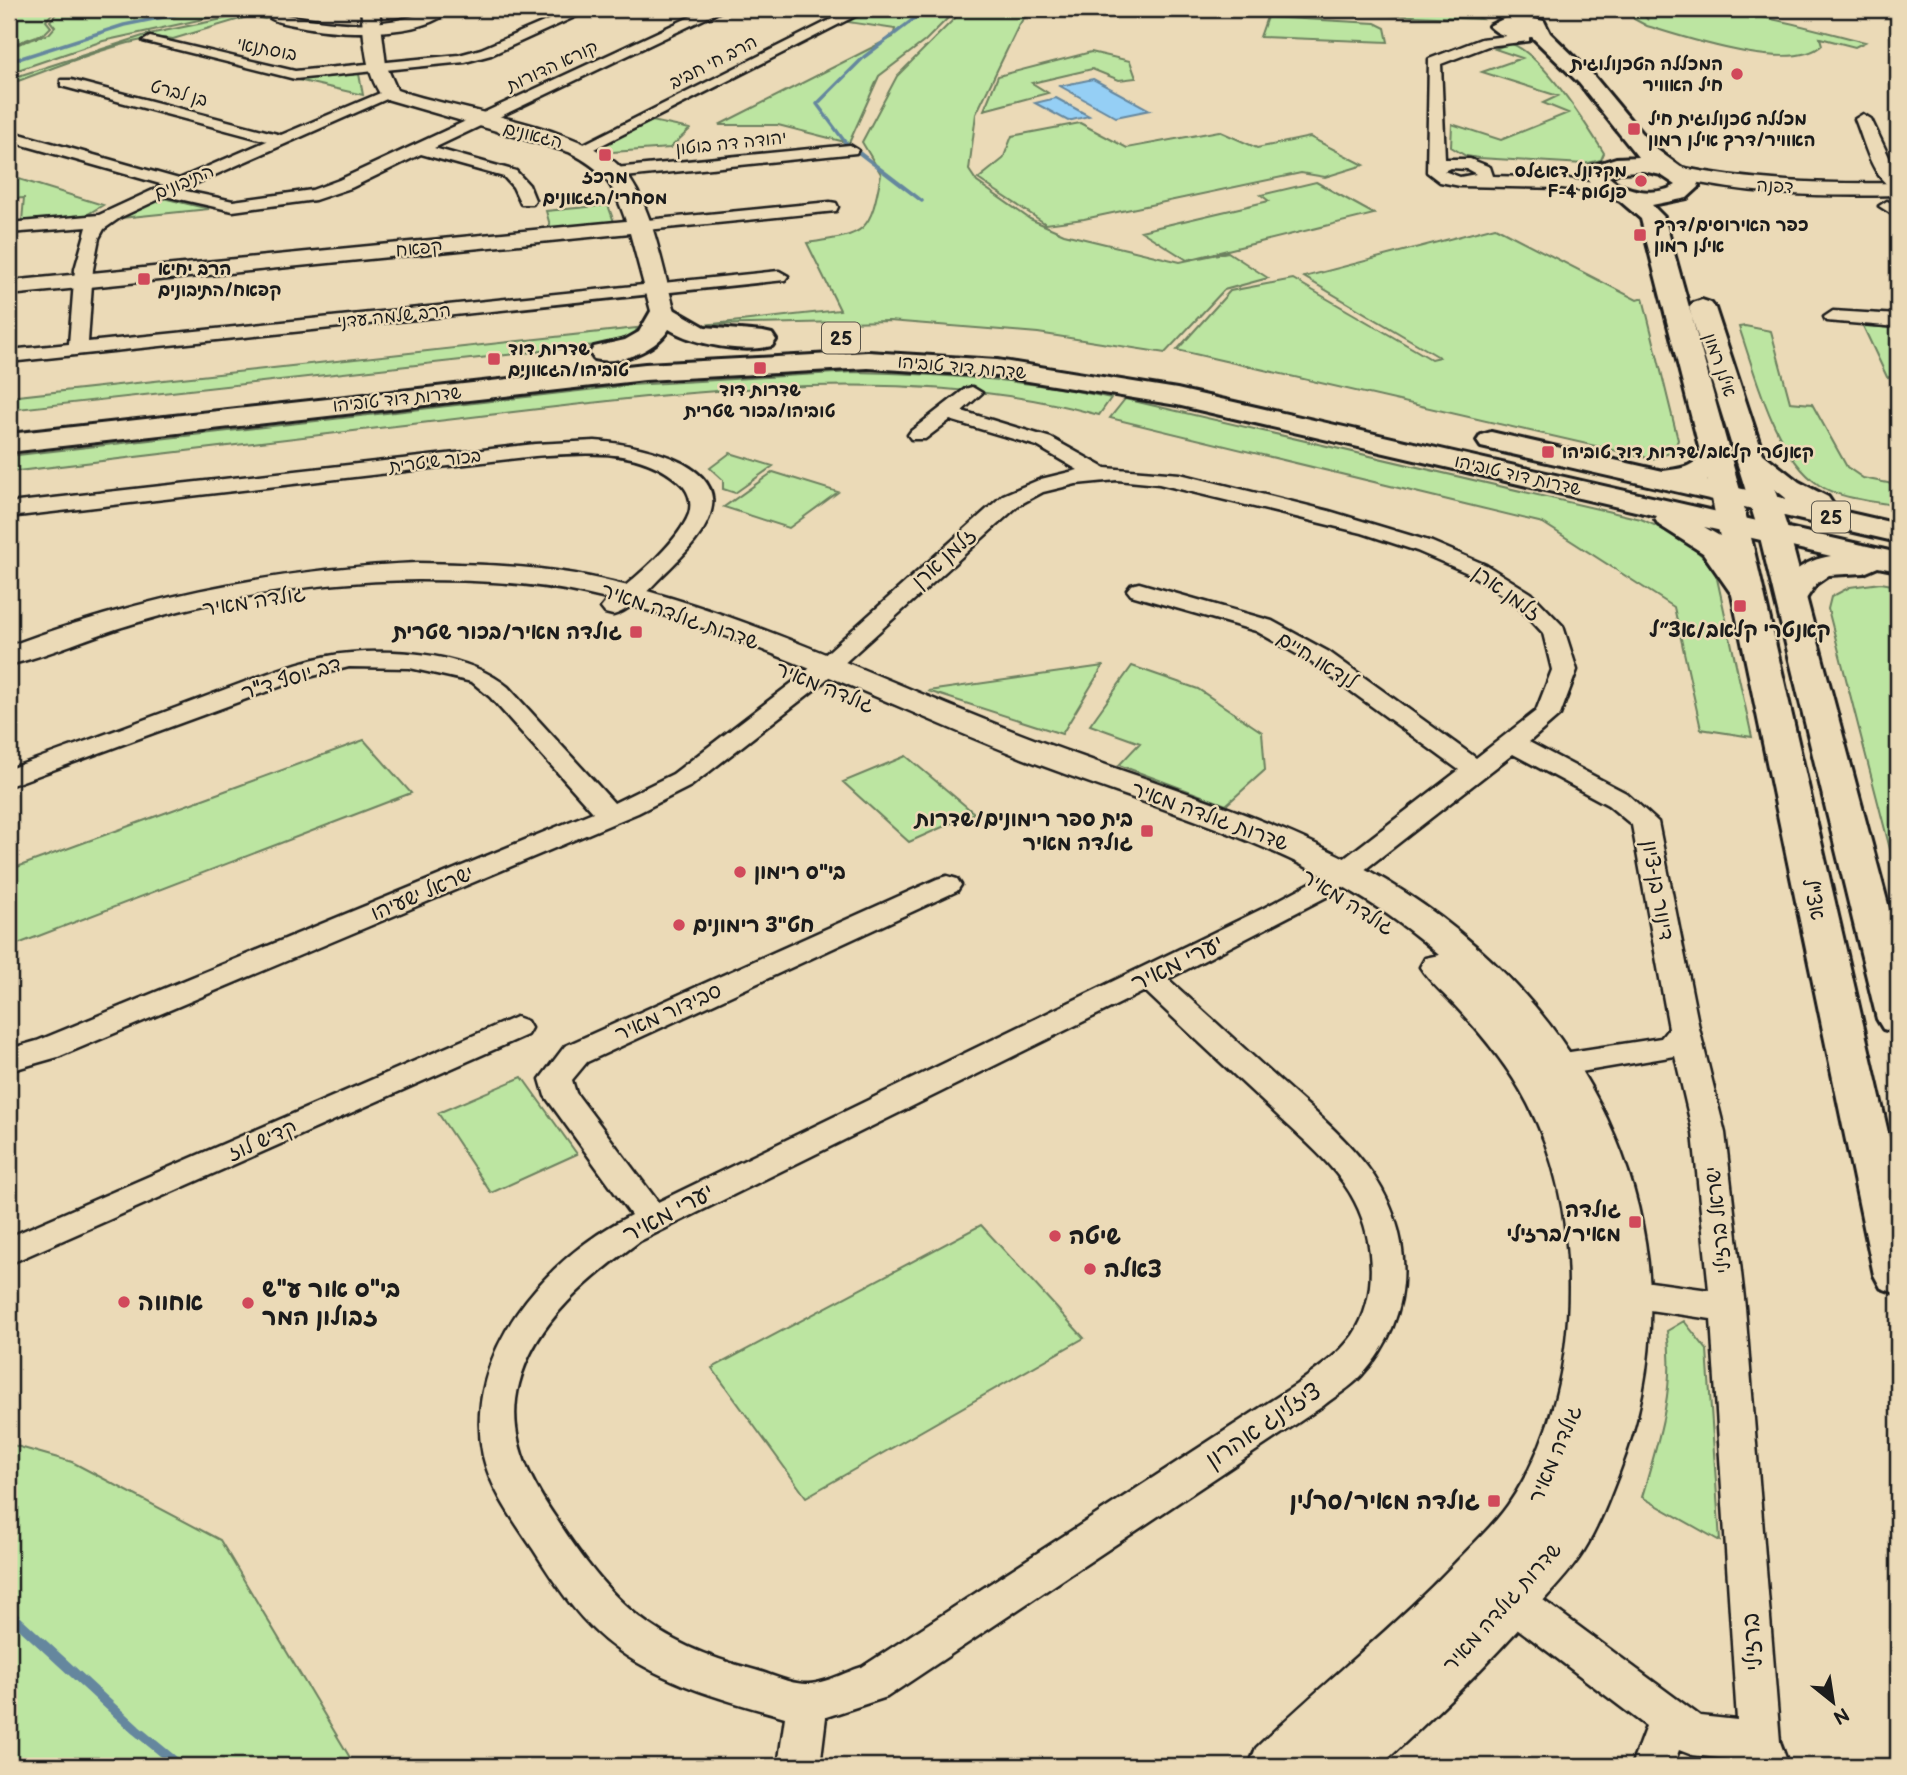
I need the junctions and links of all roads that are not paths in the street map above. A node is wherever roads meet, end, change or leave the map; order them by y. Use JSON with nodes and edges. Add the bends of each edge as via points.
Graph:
{"nodes":[{"id":1,"x":370,"y":9,"type":"edge"},
{"id":2,"x":445,"y":9,"type":"edge"},
{"id":3,"x":585,"y":9,"type":"edge"},
{"id":4,"x":718,"y":9,"type":"edge"},
{"id":5,"x":862,"y":9,"type":"edge"},
{"id":6,"x":1486,"y":9,"type":"edge"},
{"id":7,"x":276,"y":17,"type":"dead end"},
{"id":8,"x":1518,"y":26,"type":"edge"},
{"id":9,"x":373,"y":30,"type":"junction"},
{"id":10,"x":150,"y":41,"type":"dead end"},
{"id":11,"x":378,"y":69,"type":"junction"},
{"id":12,"x":66,"y":83,"type":"dead end"},
{"id":13,"x":390,"y":94,"type":"junction"},
{"id":14,"x":1863,"y":119,"type":"dead end"},
{"id":15,"x":479,"y":122,"type":"junction"},
{"id":16,"x":9,"y":136,"type":"edge"},
{"id":17,"x":282,"y":140,"type":"junction"},
{"id":18,"x":420,"y":149,"type":"junction"},
{"id":19,"x":582,"y":149,"type":"junction"},
{"id":20,"x":850,"y":150,"type":"dead end"},
{"id":21,"x":1611,"y":166,"type":"junction"},
{"id":22,"x":1470,"y":169,"type":"junction"},
{"id":23,"x":615,"y":173,"type":"junction"},
{"id":24,"x":1674,"y":183,"type":"junction"},
{"id":25,"x":172,"y":187,"type":"junction"},
{"id":26,"x":1623,"y":193,"type":"junction"},
{"id":27,"x":1889,"y":195,"type":"edge"},
{"id":28,"x":527,"y":200,"type":"dead end"},
{"id":29,"x":830,"y":207,"type":"dead end"},
{"id":30,"x":104,"y":220,"type":"junction"},
{"id":31,"x":637,"y":226,"type":"junction"},
{"id":32,"x":9,"y":228,"type":"edge"},
{"id":33,"x":779,"y":276,"type":"dead end"},
{"id":34,"x":83,"y":281,"type":"junction"},
{"id":35,"x":9,"y":288,"type":"edge"},
{"id":36,"x":659,"y":300,"type":"junction"},
{"id":37,"x":1833,"y":317,"type":"dead end"},
{"id":38,"x":1898,"y":321,"type":"edge"},
{"id":39,"x":763,"y":340,"type":"junction"},
{"id":40,"x":78,"y":349,"type":"junction"},
{"id":41,"x":603,"y":353,"type":"junction"},
{"id":42,"x":9,"y":356,"type":"edge"},
{"id":43,"x":972,"y":393,"type":"dead end"},
{"id":44,"x":947,"y":412,"type":"junction"},
{"id":45,"x":1377,"y":416,"type":"dead end"},
{"id":46,"x":9,"y":418,"type":"edge"},
{"id":47,"x":918,"y":435,"type":"dead end"},
{"id":48,"x":1467,"y":436,"type":"dead end"},
{"id":49,"x":9,"y":443,"type":"edge"},
{"id":50,"x":1716,"y":455,"type":"junction"},
{"id":51,"x":1752,"y":459,"type":"junction"},
{"id":52,"x":1100,"y":474,"type":"junction"},
{"id":53,"x":1662,"y":479,"type":"junction"},
{"id":54,"x":1613,"y":496,"type":"junction"},
{"id":55,"x":1729,"y":508,"type":"junction"},
{"id":56,"x":9,"y":510,"type":"edge"},
{"id":57,"x":1769,"y":518,"type":"junction"},
{"id":58,"x":1898,"y":533,"type":"edge"},
{"id":59,"x":1898,"y":564,"type":"edge"},
{"id":60,"x":1744,"y":589,"type":"junction"},
{"id":61,"x":1139,"y":590,"type":"dead end"},
{"id":62,"x":1791,"y":598,"type":"junction"},
{"id":63,"x":620,"y":602,"type":"junction"},
{"id":64,"x":9,"y":656,"type":"edge"},
{"id":65,"x":9,"y":670,"type":"edge"},
{"id":66,"x":816,"y":674,"type":"junction"},
{"id":67,"x":1512,"y":743,"type":"junction"},
{"id":68,"x":1476,"y":770,"type":"junction"},
{"id":69,"x":9,"y":778,"type":"edge"},
{"id":70,"x":610,"y":815,"type":"junction"},
{"id":71,"x":1335,"y":879,"type":"junction"},
{"id":72,"x":947,"y":885,"type":"dead end"},
{"id":73,"x":1148,"y":977,"type":"junction"},
{"id":74,"x":1898,"y":1019,"type":"edge"},
{"id":75,"x":516,"y":1028,"type":"dead end"},
{"id":76,"x":1684,"y":1028,"type":"junction"},
{"id":77,"x":9,"y":1060,"type":"edge"},
{"id":78,"x":1557,"y":1065,"type":"junction"},
{"id":79,"x":1709,"y":1133,"type":"joint"},
{"id":80,"x":653,"y":1220,"type":"junction"},
{"id":81,"x":9,"y":1251,"type":"edge"},
{"id":82,"x":1898,"y":1275,"type":"edge"},
{"id":83,"x":1629,"y":1293,"type":"junction"},
{"id":84,"x":1728,"y":1307,"type":"junction"},
{"id":85,"x":1477,"y":1574,"type":"junction"},
{"id":86,"x":1512,"y":1601,"type":"junction"},
{"id":87,"x":807,"y":1704,"type":"junction"},
{"id":88,"x":1669,"y":1720,"type":"junction"},
{"id":89,"x":1764,"y":1754,"type":"edge"},
{"id":90,"x":799,"y":1766,"type":"edge"},
{"id":91,"x":1275,"y":1766,"type":"edge"},
{"id":92,"x":1342,"y":1766,"type":"edge"},
{"id":93,"x":1652,"y":1766,"type":"edge"}],
"edges":[{"from":1,"to":9,"type":"street"},
{"from":2,"to":9,"type":"street","via":[[409,24]]},
{"from":3,"to":11,"type":"street","name":"קורא הדורות","via":[[475,55]]},
{"from":4,"to":15,"type":"street","name":"קורא הדורות"},
{"from":5,"to":19,"type":"street","name":"הרב חי חביב"},
{"from":6,"to":8,"type":"main road"},
{"from":7,"to":9,"type":"street","via":[[332,29]]},
{"from":8,"to":21,"type":"main road","via":[[1618,142],[1625,159]]},
{"from":8,"to":22,"type":"street","via":[[1434,62],[1437,158]]},
{"from":8,"to":24,"type":"main road","via":[[1586,79]]},
{"from":9,"to":11,"type":"street"},
{"from":10,"to":11,"type":"street","name":"בוסתנאי","via":[[288,75]]},
{"from":11,"to":13,"type":"street"},
{"from":12,"to":17,"type":"street","name":"בן לברט"},
{"from":13,"to":15,"type":"street","name":"הגאונים"},
{"from":13,"to":17,"type":"street","name":"התיבונים"},
{"from":14,"to":27,"type":"street"},
{"from":15,"to":18,"type":"street","name":"קורא הדורות"},
{"from":15,"to":19,"type":"street","name":"הגאונים"},
{"from":16,"to":25,"type":"street","name":"קורא הדורות"},
{"from":17,"to":25,"type":"street","name":"התיבונים"},
{"from":18,"to":25,"type":"street","name":"קורא הדורות","via":[[345,184],[293,199],[233,206]]},
{"from":18,"to":28,"type":"street","via":[[510,174]]},
{"from":19,"to":23,"type":"street","name":"הגאונים"},
{"from":20,"to":23,"type":"street","name":"יהודה דה בוטון"},
{"from":21,"to":22,"type":"street","via":[[1569,171]]},
{"from":21,"to":24,"type":"main road","via":[[1643,164]]},
{"from":21,"to":26,"type":"main road","name":"אילן רמון","via":[[1597,173],[1598,181]]},
{"from":22,"to":26,"type":"street"},
{"from":23,"to":31,"type":"street"},
{"from":24,"to":26,"type":"main road","via":[[1656,197]]},
{"from":24,"to":27,"type":"street","name":"דפנה"},
{"from":24,"to":51,"type":"main road","name":"אילן רמון","via":[[1676,222]]},
{"from":25,"to":30,"type":"street","name":"התיבונים"},
{"from":26,"to":50,"type":"main road","name":"אילן רמון","via":[[1652,217]]},
{"from":29,"to":31,"type":"street","name":"קפאח"},
{"from":30,"to":32,"type":"street"},
{"from":30,"to":34,"type":"street","via":[[91,238]]},
{"from":31,"to":34,"type":"street","name":"קפאח"},
{"from":31,"to":36,"type":"street"},
{"from":33,"to":36,"type":"street","name":"הרב שלמה עדני"},
{"from":34,"to":35,"type":"street","name":"קפאח"},
{"from":34,"to":40,"type":"street"},
{"from":36,"to":39,"type":"main road","via":[[677,327]]},
{"from":36,"to":40,"type":"street","name":"הרב שלמה עדני"},
{"from":36,"to":41,"type":"main road","via":[[657,331],[651,338]]},
{"from":37,"to":38,"type":"street"},
{"from":39,"to":41,"type":"main road","name":"שדרות דוד טוביהו","number":"25"},
{"from":39,"to":45,"type":"main road","name":"שדרות דוד טוביהו","number":"25","via":[[945,340],[1118,361]]},
{"from":40,"to":42,"type":"street","name":"הרב שלמה עדני"},
{"from":41,"to":46,"type":"main road","name":"שדרות דוד טוביהו","number":"25"},
{"from":43,"to":44,"type":"street"},
{"from":44,"to":47,"type":"street"},
{"from":44,"to":52,"type":"street","name":"זלמן ארן","via":[[1044,442]]},
{"from":48,"to":53,"type":"main road","name":"שדרות דוד טוביהו","number":"25"},
{"from":49,"to":54,"type":"main road","name":"שדרות דוד טוביהו","number":"25","via":[[645,372],[868,360],[997,368],[1108,384]]},
{"from":50,"to":53,"type":"main road","via":[[1711,467],[1700,475]]},
{"from":50,"to":55,"type":"main road","name":"אילן רמון"},
{"from":51,"to":57,"type":"main road","name":"אילן רמון"},
{"from":51,"to":58,"type":"main road","via":[[1789,488],[1823,506]]},
{"from":52,"to":66,"type":"street","name":"זלמן ארן","via":[[1034,486],[1010,500]]},
{"from":52,"to":67,"type":"street","name":"זלמן ארן","via":[[1168,478],[1377,529],[1448,554],[1504,586],[1535,609],[1554,631],[1562,650],[1560,695],[1547,715]]},
{"from":53,"to":55,"type":"main road","name":"שדרות דוד טוביהו","number":"25"},
{"from":54,"to":55,"type":"main road","name":"שדרות דוד טוביהו","number":"25"},
{"from":54,"to":60,"type":"main road","via":[[1660,514],[1714,546]]},
{"from":55,"to":57,"type":"main road","name":"שדרות דוד טוביהו","number":"25"},
{"from":55,"to":60,"type":"main road","name":"אצ\"ל"},
{"from":56,"to":63,"type":"street","name":"בכור שיטרית","via":[[535,450],[624,450],[667,462],[684,473],[701,496],[700,513],[691,530]]},
{"from":57,"to":58,"type":"main road","name":"שדרות דוד טוביהו","number":"25"},
{"from":57,"to":59,"type":"main road","name":"שדרות דוד טוביהו","number":"25"},
{"from":57,"to":62,"type":"main road"},
{"from":59,"to":62,"type":"main road","via":[[1832,565],[1813,570],[1801,578]]},
{"from":60,"to":82,"type":"main road","name":"אצ\"ל"},
{"from":61,"to":68,"type":"street","name":"לנדאו חיים","via":[[1264,626],[1320,657]]},
{"from":62,"to":74,"type":"main road"},
{"from":63,"to":64,"type":"street","name":"שדרות גולדה מאיר","via":[[595,587],[501,574],[337,576],[176,601]]},
{"from":63,"to":65,"type":"street","name":"גולדה מאיר","via":[[439,584],[327,590],[181,613]]},
{"from":63,"to":66,"type":"street","name":"גולדה מאיר","via":[[664,624]]},
{"from":66,"to":70,"type":"street","name":"ישראל ישעיהו","via":[[682,780]]},
{"from":66,"to":71,"type":"street","name":"גולדה מאיר","via":[[1033,770]]},
{"from":67,"to":68,"type":"street","name":"זלמן ארן"},
{"from":67,"to":76,"type":"street","name":"דינור בן-ציון","via":[[1617,799],[1646,822]]},
{"from":68,"to":71,"type":"street","name":"זלמן ארן"},
{"from":69,"to":70,"type":"street","name":"דב יוסף ד\"ר","via":[[292,674],[367,659],[452,668],[481,677]]},
{"from":70,"to":77,"type":"street","name":"ישראל ישעיהו","via":[[47,1049]]},
{"from":71,"to":73,"type":"street","name":"יערי מאיר","via":[[1296,904]]},
{"from":71,"to":78,"type":"street","name":"שדרות גולדה מאיר","via":[[1403,908],[1466,960],[1516,1011]]},
{"from":71,"to":85,"type":"street","name":"גולדה מאיר","via":[[1355,902],[1411,943],[1488,1019],[1550,1109],[1578,1188],[1593,1310],[1577,1409],[1527,1518]]},
{"from":72,"to":80,"type":"street","name":"סבידור מאיר","via":[[576,1054],[565,1066],[556,1079],[561,1096]]},
{"from":73,"to":80,"type":"street","name":"יערי מאיר"},
{"from":73,"to":87,"type":"street","name":"ציזלינג אהרון","via":[[1337,1153],[1368,1193],[1389,1249],[1382,1307],[1370,1337],[1348,1365],[1310,1395],[873,1683]]},
{"from":75,"to":81,"type":"street","name":"קדיש לוז"},
{"from":76,"to":78,"type":"street","via":[[1668,1047]]},
{"from":76,"to":79,"type":"street","name":"דינור בן-ציון"},
{"from":78,"to":83,"type":"street","name":"שדרות גולדה מאיר","via":[[1598,1139],[1613,1190]]},
{"from":79,"to":84,"type":"street","name":"ישראל ברזילי"},
{"from":80,"to":87,"type":"street","name":"יערי מאיר","via":[[596,1254],[558,1285],[533,1317],[512,1352],[501,1386],[495,1419],[502,1458],[522,1501],[582,1592],[608,1621],[650,1649],[695,1670]]},
{"from":83,"to":84,"type":"street"},
{"from":83,"to":86,"type":"street","name":"שדרות גולדה מאיר","via":[[1628,1354],[1616,1423],[1564,1540]]},
{"from":84,"to":89,"type":"street","name":"ברזילי"},
{"from":85,"to":86,"type":"street","name":"ברזילי"},
{"from":85,"to":91,"type":"street","name":"גולדה מאיר","via":[[1432,1623]]},
{"from":86,"to":88,"type":"street","name":"ברזילי"},
{"from":86,"to":92,"type":"street","name":"שדרות גולדה מאיר","via":[[1466,1651]]},
{"from":87,"to":90,"type":"street"},
{"from":88,"to":89,"type":"street","name":"ברזילי","via":[[1692,1735]]},
{"from":88,"to":93,"type":"street"}]}
